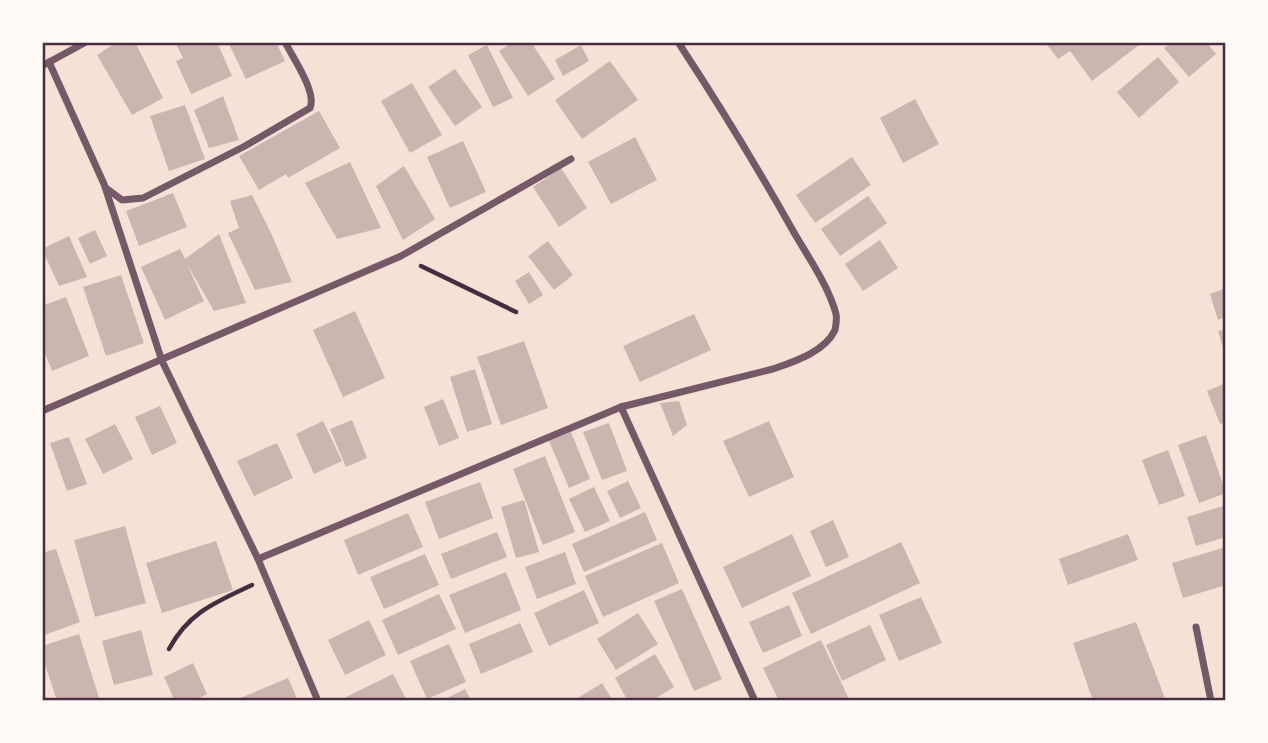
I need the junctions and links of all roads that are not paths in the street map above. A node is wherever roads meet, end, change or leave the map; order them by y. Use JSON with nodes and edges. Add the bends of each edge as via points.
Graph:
{"nodes":[{"id":1,"x":86,"y":42,"type":"edge"},
{"id":2,"x":285,"y":42,"type":"edge"},
{"id":3,"x":678,"y":42,"type":"edge"},
{"id":4,"x":45,"y":64,"type":"edge"},
{"id":5,"x":571,"y":159,"type":"dead end"},
{"id":6,"x":104,"y":184,"type":"junction"},
{"id":7,"x":162,"y":361,"type":"junction"},
{"id":8,"x":621,"y":407,"type":"junction"},
{"id":9,"x":42,"y":411,"type":"edge"},
{"id":10,"x":258,"y":559,"type":"junction"},
{"id":11,"x":1196,"y":627,"type":"dead end"},
{"id":12,"x":318,"y":701,"type":"edge"},
{"id":13,"x":755,"y":701,"type":"edge"},
{"id":14,"x":1211,"y":701,"type":"edge"}],
"edges":[{"from":1,"to":4,"type":"street"},
{"from":2,"to":6,"type":"street","via":[[310,90],[310,108],[142,198],[122,200]]},
{"from":3,"to":8,"type":"street","via":[[756,166],[817,272],[837,318],[825,342],[794,362]]},
{"from":4,"to":6,"type":"street"},
{"from":5,"to":7,"type":"street","via":[[401,256]]},
{"from":6,"to":7,"type":"street"},
{"from":7,"to":9,"type":"street"},
{"from":7,"to":10,"type":"street"},
{"from":8,"to":10,"type":"street"},
{"from":8,"to":13,"type":"street"},
{"from":10,"to":12,"type":"street"},
{"from":11,"to":14,"type":"street"}]}
